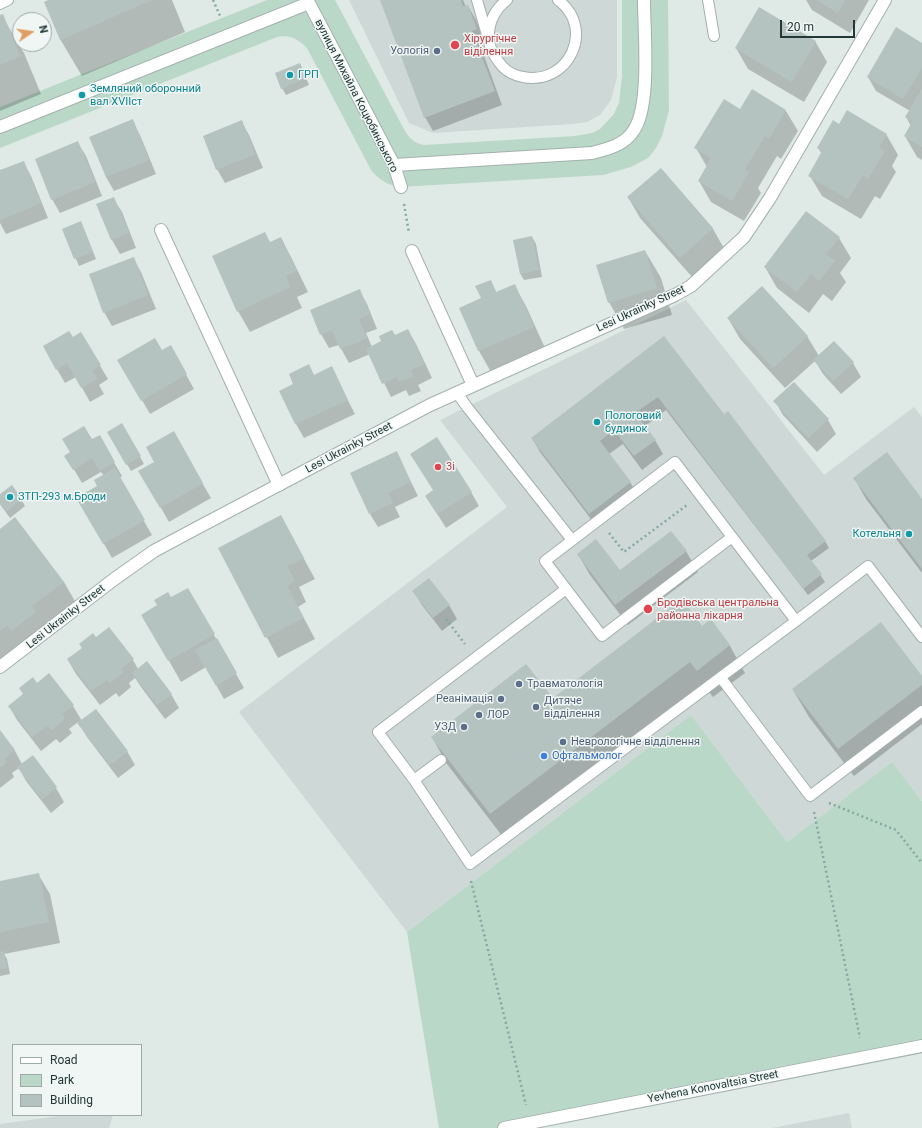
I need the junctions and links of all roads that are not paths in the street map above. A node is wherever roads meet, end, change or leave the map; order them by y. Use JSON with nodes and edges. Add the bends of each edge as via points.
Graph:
{"nodes":[{"id":1,"x":8,"y":0,"type":"edge"},
{"id":2,"x":477,"y":0,"type":"edge"},
{"id":3,"x":507,"y":0,"type":"edge"},
{"id":4,"x":558,"y":0,"type":"edge"},
{"id":5,"x":644,"y":0,"type":"edge"},
{"id":6,"x":708,"y":0,"type":"edge"},
{"id":7,"x":885,"y":0,"type":"edge"},
{"id":8,"x":309,"y":1,"type":"edge"},
{"id":9,"x":0,"y":4,"type":"edge"},
{"id":10,"x":714,"y":36,"type":"dead end"},
{"id":11,"x":489,"y":44,"type":"junction"},
{"id":12,"x":0,"y":127,"type":"edge"},
{"id":13,"x":394,"y":165,"type":"junction"},
{"id":14,"x":401,"y":187,"type":"road end"},
{"id":15,"x":161,"y":230,"type":"dead end"},
{"id":16,"x":412,"y":251,"type":"road end"},
{"id":17,"x":473,"y":385,"type":"junction"},
{"id":18,"x":457,"y":393,"type":"junction"},
{"id":19,"x":279,"y":485,"type":"junction"},
{"id":20,"x":732,"y":537,"type":"junction"},
{"id":21,"x":572,"y":540,"type":"junction"},
{"id":22,"x":566,"y":589,"type":"junction"},
{"id":23,"x":796,"y":621,"type":"junction"},
{"id":24,"x":922,"y":637,"type":"edge"},
{"id":25,"x":0,"y":668,"type":"edge"},
{"id":26,"x":721,"y":678,"type":"junction"},
{"id":27,"x":922,"y":711,"type":"edge"},
{"id":28,"x":441,"y":760,"type":"dead end"},
{"id":29,"x":414,"y":780,"type":"junction"},
{"id":30,"x":922,"y":1046,"type":"edge"},
{"id":31,"x":529,"y":1125,"type":"edge"},
{"id":32,"x":504,"y":1128,"type":"edge"}],
"edges":[{"from":1,"to":9,"type":"lane"},
{"from":2,"to":11,"type":"lane"},
{"from":3,"to":11,"type":"lane","via":[[493,16],[489,29]]},
{"from":4,"to":11,"type":"lane","via":[[572,16],[576,30],[570,58],[560,69],[547,76],[532,79],[518,76],[505,69],[495,58]]},
{"from":5,"to":13,"type":"street","via":[[645,84],[641,114],[634,131],[620,144],[592,153]]},
{"from":6,"to":10,"type":"lane"},
{"from":7,"to":17,"type":"street","name":"Lesi Ukrainky Street","via":[[770,198],[744,237],[691,286],[675,295]]},
{"from":8,"to":12,"type":"street","name":"вулиця Михайла Коцюбинського"},
{"from":8,"to":13,"type":"street","name":"вулиця Михайла Коцюбинського"},
{"from":13,"to":14,"type":"street","name":"вулиця Михайла Коцюбинського"},
{"from":15,"to":19,"type":"street"},
{"from":16,"to":17,"type":"street"},
{"from":17,"to":18,"type":"street","name":"Lesi Ukrainky Street"},
{"from":18,"to":19,"type":"street","name":"Lesi Ukrainky Street"},
{"from":18,"to":21,"type":"lane"},
{"from":19,"to":25,"type":"street","name":"Lesi Ukrainky Street","via":[[154,551]]},
{"from":20,"to":21,"type":"lane","via":[[675,462]]},
{"from":20,"to":22,"type":"lane","via":[[602,636]]},
{"from":20,"to":23,"type":"lane"},
{"from":21,"to":22,"type":"lane","via":[[545,561]]},
{"from":22,"to":29,"type":"lane","via":[[378,732]]},
{"from":23,"to":24,"type":"lane","via":[[868,566]]},
{"from":23,"to":26,"type":"lane"},
{"from":26,"to":27,"type":"lane","via":[[810,796]]},
{"from":26,"to":29,"type":"lane","via":[[470,864]]},
{"from":28,"to":29,"type":"lane"},
{"from":30,"to":31,"type":"street","name":"Yevhena Konovaltsia Street"},
{"from":31,"to":32,"type":"street","name":"Yevhena Konovaltsia Street"}]}
